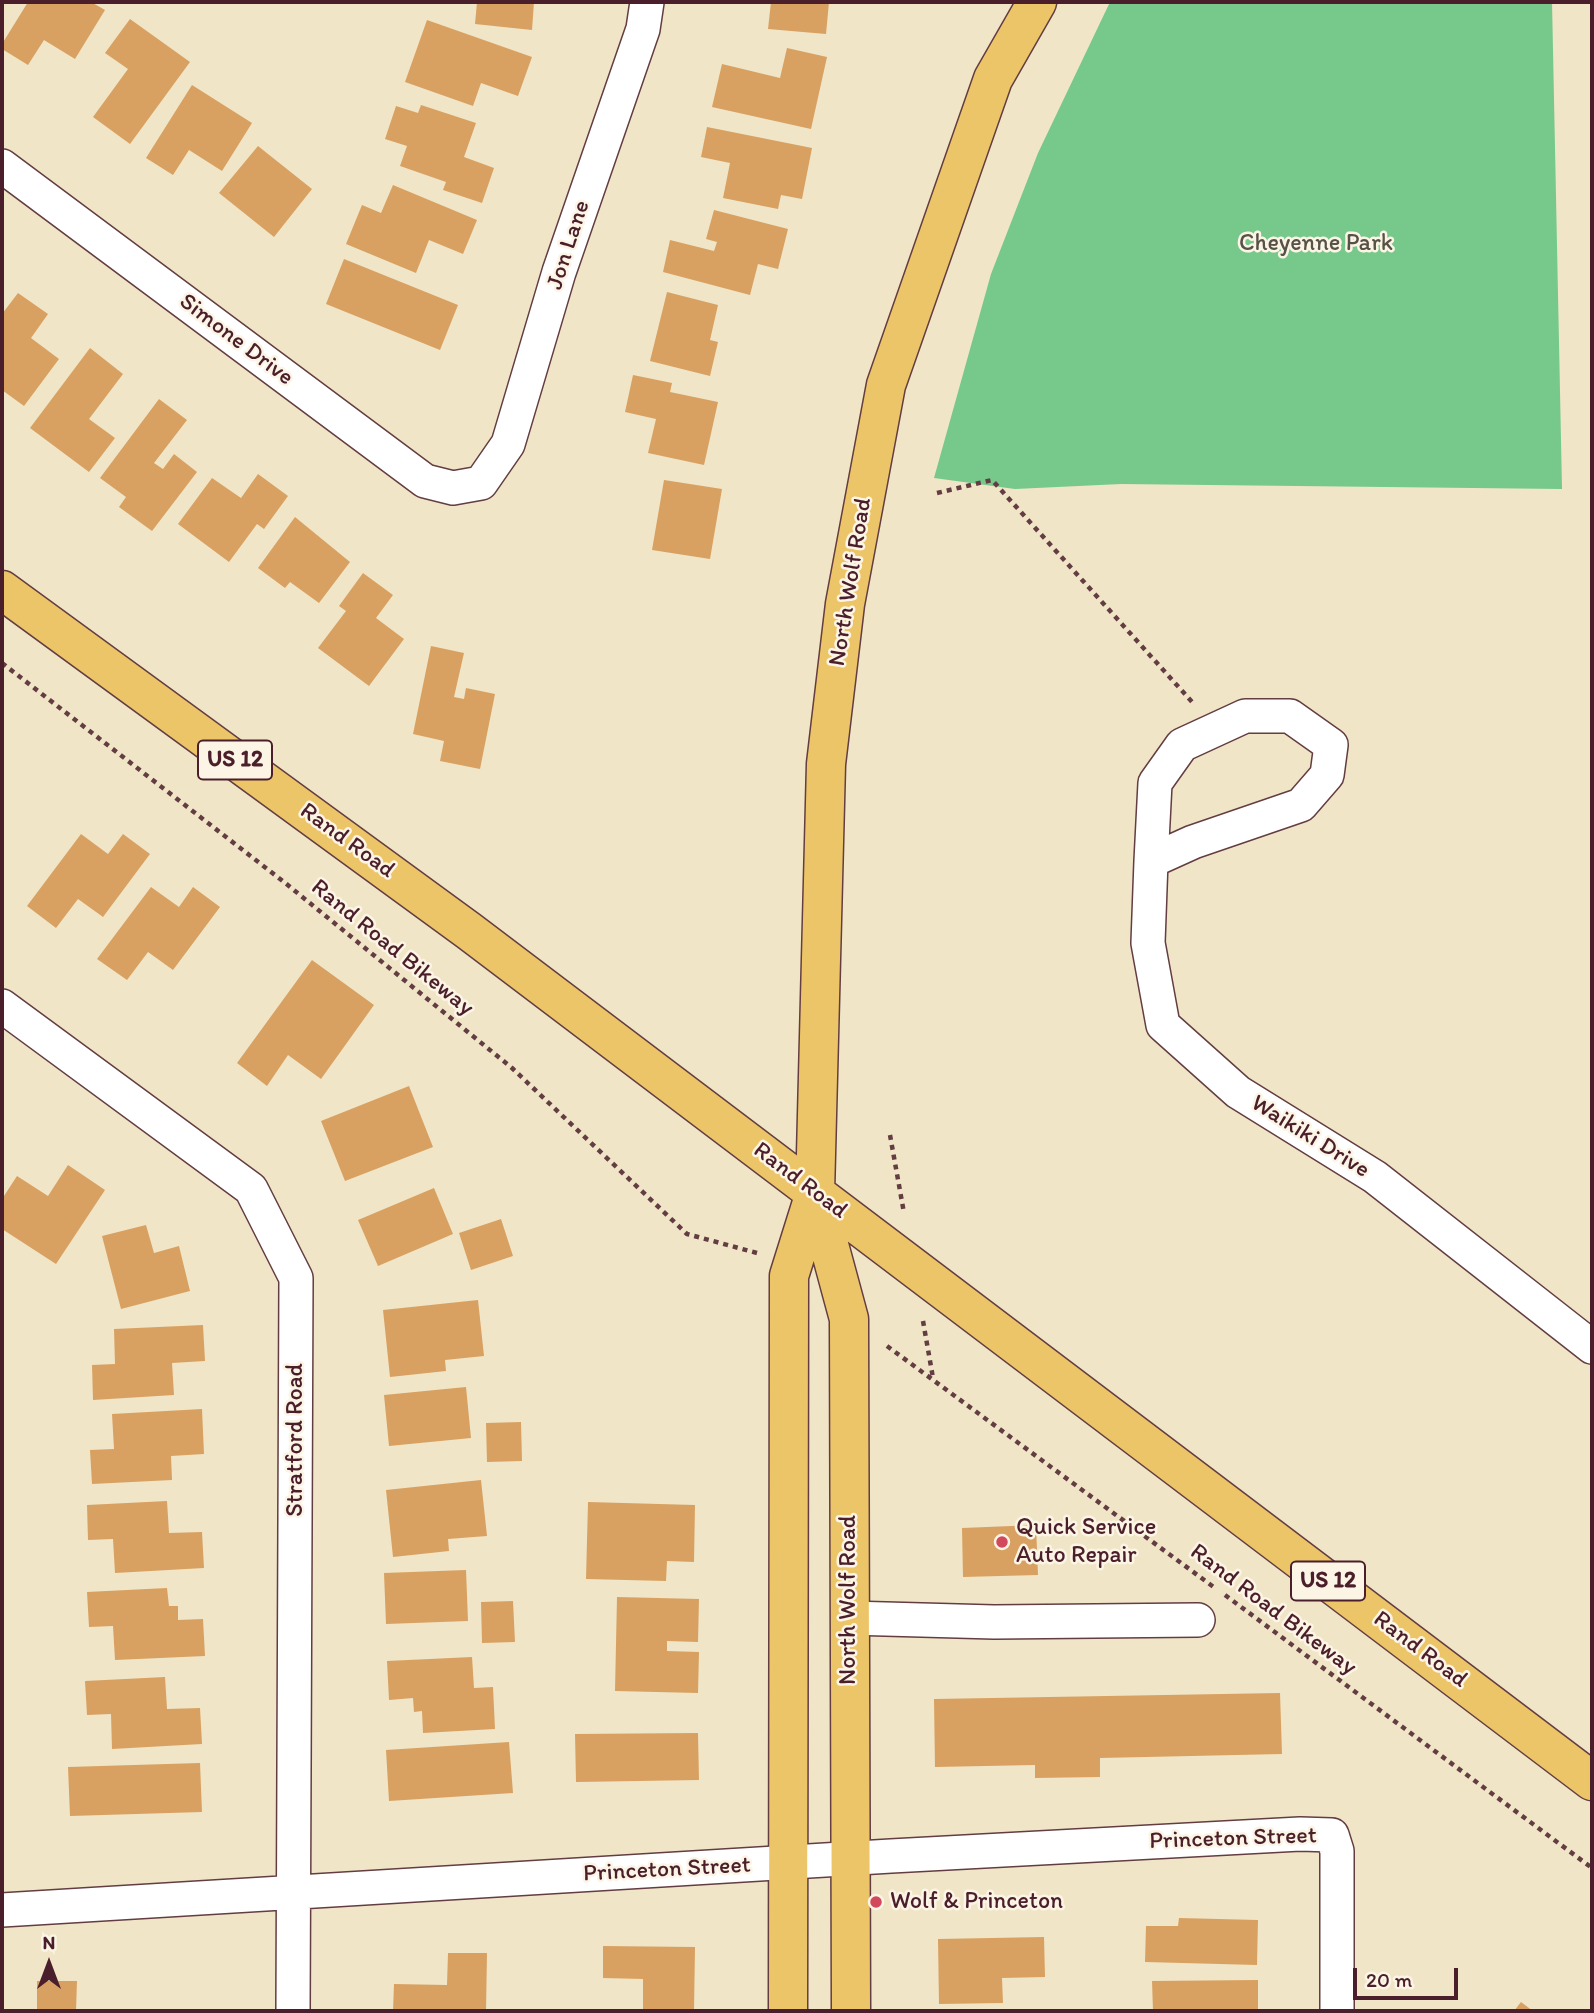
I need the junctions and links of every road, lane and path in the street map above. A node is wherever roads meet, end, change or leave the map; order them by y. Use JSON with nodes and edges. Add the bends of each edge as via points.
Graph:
{"nodes":[{"id":1,"x":647,"y":2,"type":"edge"},
{"id":2,"x":1037,"y":2,"type":"edge"},
{"id":3,"x":2,"y":166,"type":"edge"},
{"id":4,"x":481,"y":483,"type":"joint"},
{"id":5,"x":937,"y":493,"type":"dead end"},
{"id":6,"x":2,"y":590,"type":"edge"},
{"id":7,"x":2,"y":663,"type":"edge"},
{"id":8,"x":1216,"y":729,"type":"junction"},
{"id":9,"x":1152,"y":861,"type":"junction"},
{"id":10,"x":2,"y":1006,"type":"edge"},
{"id":11,"x":815,"y":1193,"type":"junction"},
{"id":12,"x":757,"y":1253,"type":"dead end"},
{"id":13,"x":1592,"y":1347,"type":"edge"},
{"id":14,"x":934,"y":1379,"type":"dead end"},
{"id":15,"x":849,"y":1618,"type":"junction"},
{"id":16,"x":1198,"y":1620,"type":"dead end"},
{"id":17,"x":1592,"y":1781,"type":"edge"},
{"id":18,"x":850,"y":1858,"type":"junction"},
{"id":19,"x":788,"y":1863,"type":"junction"},
{"id":20,"x":1592,"y":1868,"type":"edge"},
{"id":21,"x":295,"y":1892,"type":"junction"},
{"id":22,"x":2,"y":1910,"type":"edge"},
{"id":23,"x":293,"y":2011,"type":"edge"},
{"id":24,"x":788,"y":2011,"type":"edge"},
{"id":25,"x":851,"y":2011,"type":"edge"},
{"id":26,"x":1337,"y":2011,"type":"edge"}],
"edges":[{"from":1,"to":4,"type":"street","name":"Jon Lane","via":[[643,29],[559,272],[508,444]]},
{"from":2,"to":11,"type":"main road","name":"North Wolf Road","via":[[993,79],[886,385],[873,453],[845,604],[826,764]]},
{"from":3,"to":4,"type":"street","name":"Simone Drive","via":[[425,481],[453,488]]},
{"from":5,"to":8,"type":"path","via":[[992,480]]},
{"from":6,"to":11,"type":"main road","name":"Rand Road","number":"US 12","via":[[469,931]]},
{"from":7,"to":12,"type":"path","name":"Rand Road Bikeway","via":[[284,882],[512,1068],[687,1234]]},
{"from":8,"to":9,"type":"street","name":"Waikiki Drive","via":[[1181,745],[1155,783]]},
{"from":8,"to":9,"type":"street","name":"Waikiki Drive","via":[[1245,716],[1290,716],[1331,745],[1327,775],[1301,805]]},
{"from":9,"to":13,"type":"street","name":"Waikiki Drive","via":[[1148,943],[1163,1025],[1238,1092],[1375,1177]]},
{"from":10,"to":21,"type":"street","name":"Stratford Road","via":[[251,1189],[296,1279]]},
{"from":11,"to":15,"type":"main road","name":"North Wolf Road","via":[[849,1319]]},
{"from":11,"to":17,"type":"main road","name":"Rand Road","number":"US 12"},
{"from":11,"to":19,"type":"main road","name":"North Wolf Road","via":[[789,1276]]},
{"from":14,"to":20,"type":"path","name":"Rand Road Bikeway"},
{"from":15,"to":16,"type":"street"},
{"from":15,"to":18,"type":"main road","name":"North Wolf Road"},
{"from":18,"to":19,"type":"street","name":"Princeton Street"},
{"from":18,"to":25,"type":"main road","name":"North Wolf Road"},
{"from":18,"to":26,"type":"street","name":"Princeton Street","via":[[1332,1835],[1337,1851]]},
{"from":19,"to":21,"type":"street","name":"Princeton Street"},
{"from":19,"to":24,"type":"main road","name":"North Wolf Road"},
{"from":21,"to":22,"type":"street","name":"Princeton Street"},
{"from":21,"to":23,"type":"street","name":"Stratford Road"}]}
